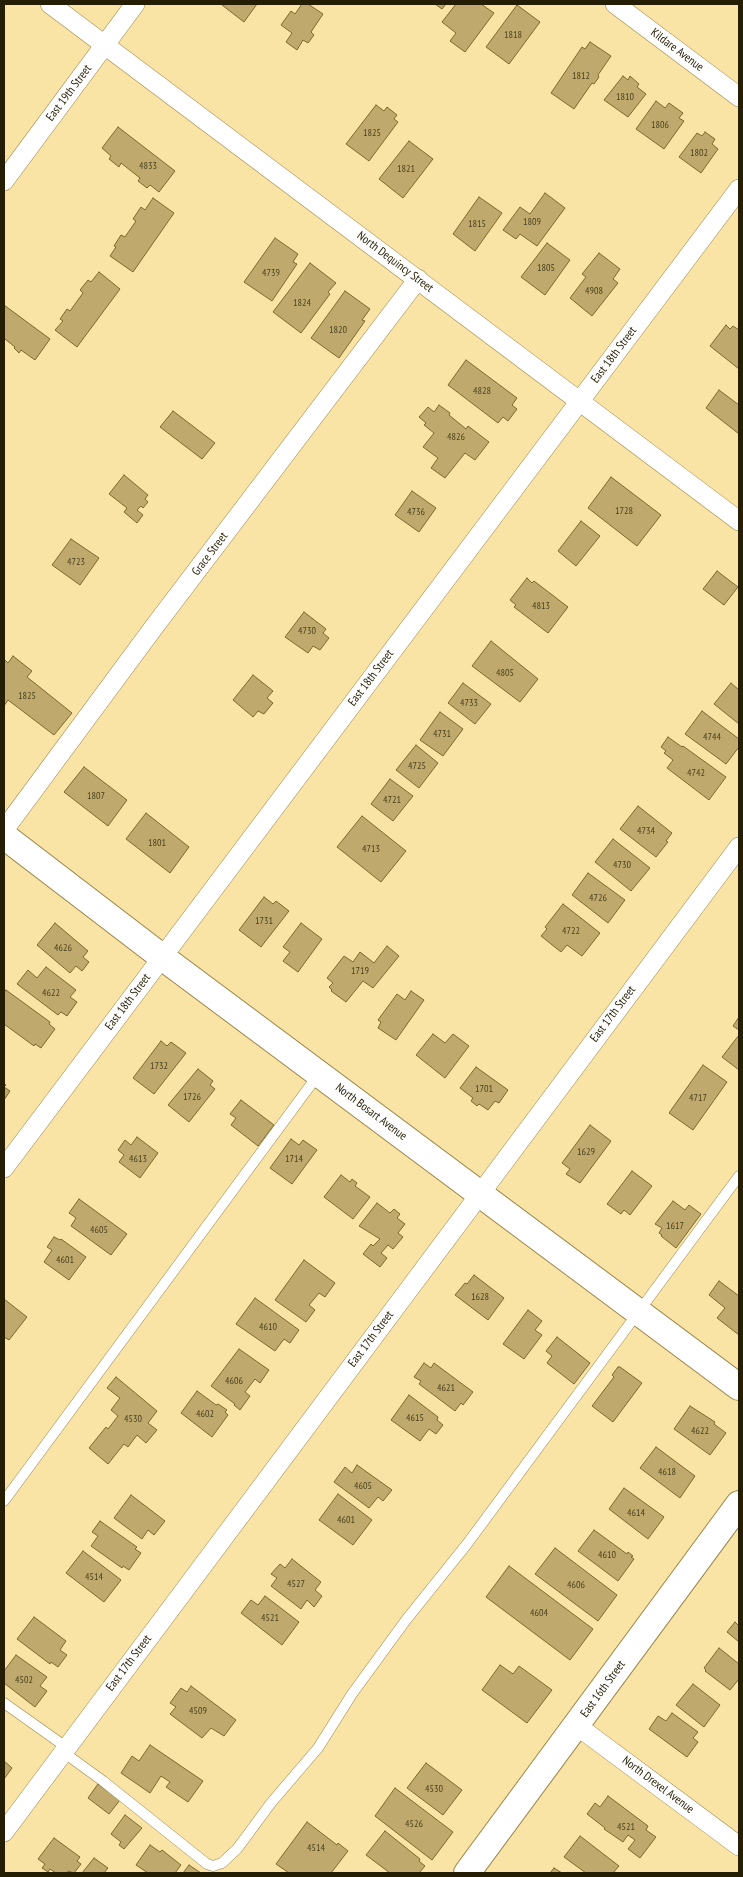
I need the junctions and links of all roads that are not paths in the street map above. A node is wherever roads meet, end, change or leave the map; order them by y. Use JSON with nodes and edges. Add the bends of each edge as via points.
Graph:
{"nodes":[{"id":1,"x":50,"y":4,"type":"edge"},
{"id":2,"x":135,"y":4,"type":"edge"},
{"id":3,"x":616,"y":4,"type":"edge"},
{"id":4,"x":105,"y":45,"type":"junction"},
{"id":5,"x":739,"y":97,"type":"edge"},
{"id":6,"x":4,"y":181,"type":"edge"},
{"id":7,"x":739,"y":189,"type":"edge"},
{"id":8,"x":418,"y":279,"type":"junction"},
{"id":9,"x":580,"y":400,"type":"junction"},
{"id":10,"x":739,"y":521,"type":"edge"},
{"id":11,"x":4,"y":830,"type":"edge"},
{"id":12,"x":4,"y":836,"type":"edge"},
{"id":13,"x":739,"y":847,"type":"edge"},
{"id":14,"x":162,"y":957,"type":"junction"},
{"id":15,"x":319,"y":1074,"type":"junction"},
{"id":16,"x":4,"y":1168,"type":"edge"},
{"id":17,"x":739,"y":1176,"type":"edge"},
{"id":18,"x":479,"y":1193,"type":"junction"},
{"id":19,"x":638,"y":1311,"type":"junction"},
{"id":20,"x":739,"y":1387,"type":"edge"},
{"id":21,"x":4,"y":1501,"type":"edge"},
{"id":22,"x":739,"y":1504,"type":"edge"},
{"id":23,"x":4,"y":1703,"type":"edge"},
{"id":24,"x":576,"y":1725,"type":"junction"},
{"id":25,"x":64,"y":1749,"type":"junction"},
{"id":26,"x":4,"y":1832,"type":"edge"},
{"id":27,"x":739,"y":1846,"type":"edge"},
{"id":28,"x":467,"y":1873,"type":"edge"}],
"edges":[{"from":1,"to":4,"type":"street","name":"North Dequincy Street"},
{"from":2,"to":4,"type":"street","name":"East 19th Street"},
{"from":3,"to":5,"type":"street","name":"Kildare Avenue"},
{"from":4,"to":6,"type":"street","name":"East 19th Street"},
{"from":4,"to":8,"type":"street","name":"North Dequincy Street"},
{"from":7,"to":9,"type":"street","name":"East 18th Street"},
{"from":8,"to":9,"type":"street","name":"North Dequincy Street"},
{"from":8,"to":11,"type":"street","name":"Grace Street"},
{"from":9,"to":10,"type":"street","name":"North Dequincy Street"},
{"from":9,"to":14,"type":"street","name":"East 18th Street"},
{"from":12,"to":14,"type":"street","name":"North Bosart Avenue"},
{"from":13,"to":18,"type":"street","name":"East 17th Street"},
{"from":14,"to":15,"type":"street","name":"North Bosart Avenue"},
{"from":14,"to":16,"type":"street","name":"East 18th Street"},
{"from":15,"to":18,"type":"street","name":"North Bosart Avenue"},
{"from":15,"to":21,"type":"lane"},
{"from":17,"to":19,"type":"lane"},
{"from":18,"to":19,"type":"street","name":"North Bosart Avenue"},
{"from":18,"to":25,"type":"street","name":"East 17th Street"},
{"from":19,"to":20,"type":"street","name":"North Bosart Avenue"},
{"from":19,"to":25,"type":"lane","via":[[406,1620],[352,1694],[318,1748],[237,1849],[222,1863],[207,1864]]},
{"from":22,"to":24,"type":"street","name":"East 16th Street"},
{"from":23,"to":25,"type":"lane"},
{"from":24,"to":27,"type":"street","name":"North Drexel Avenue"},
{"from":24,"to":28,"type":"street","name":"East 16th Street"},
{"from":25,"to":26,"type":"street","name":"East 17th Street"}]}
